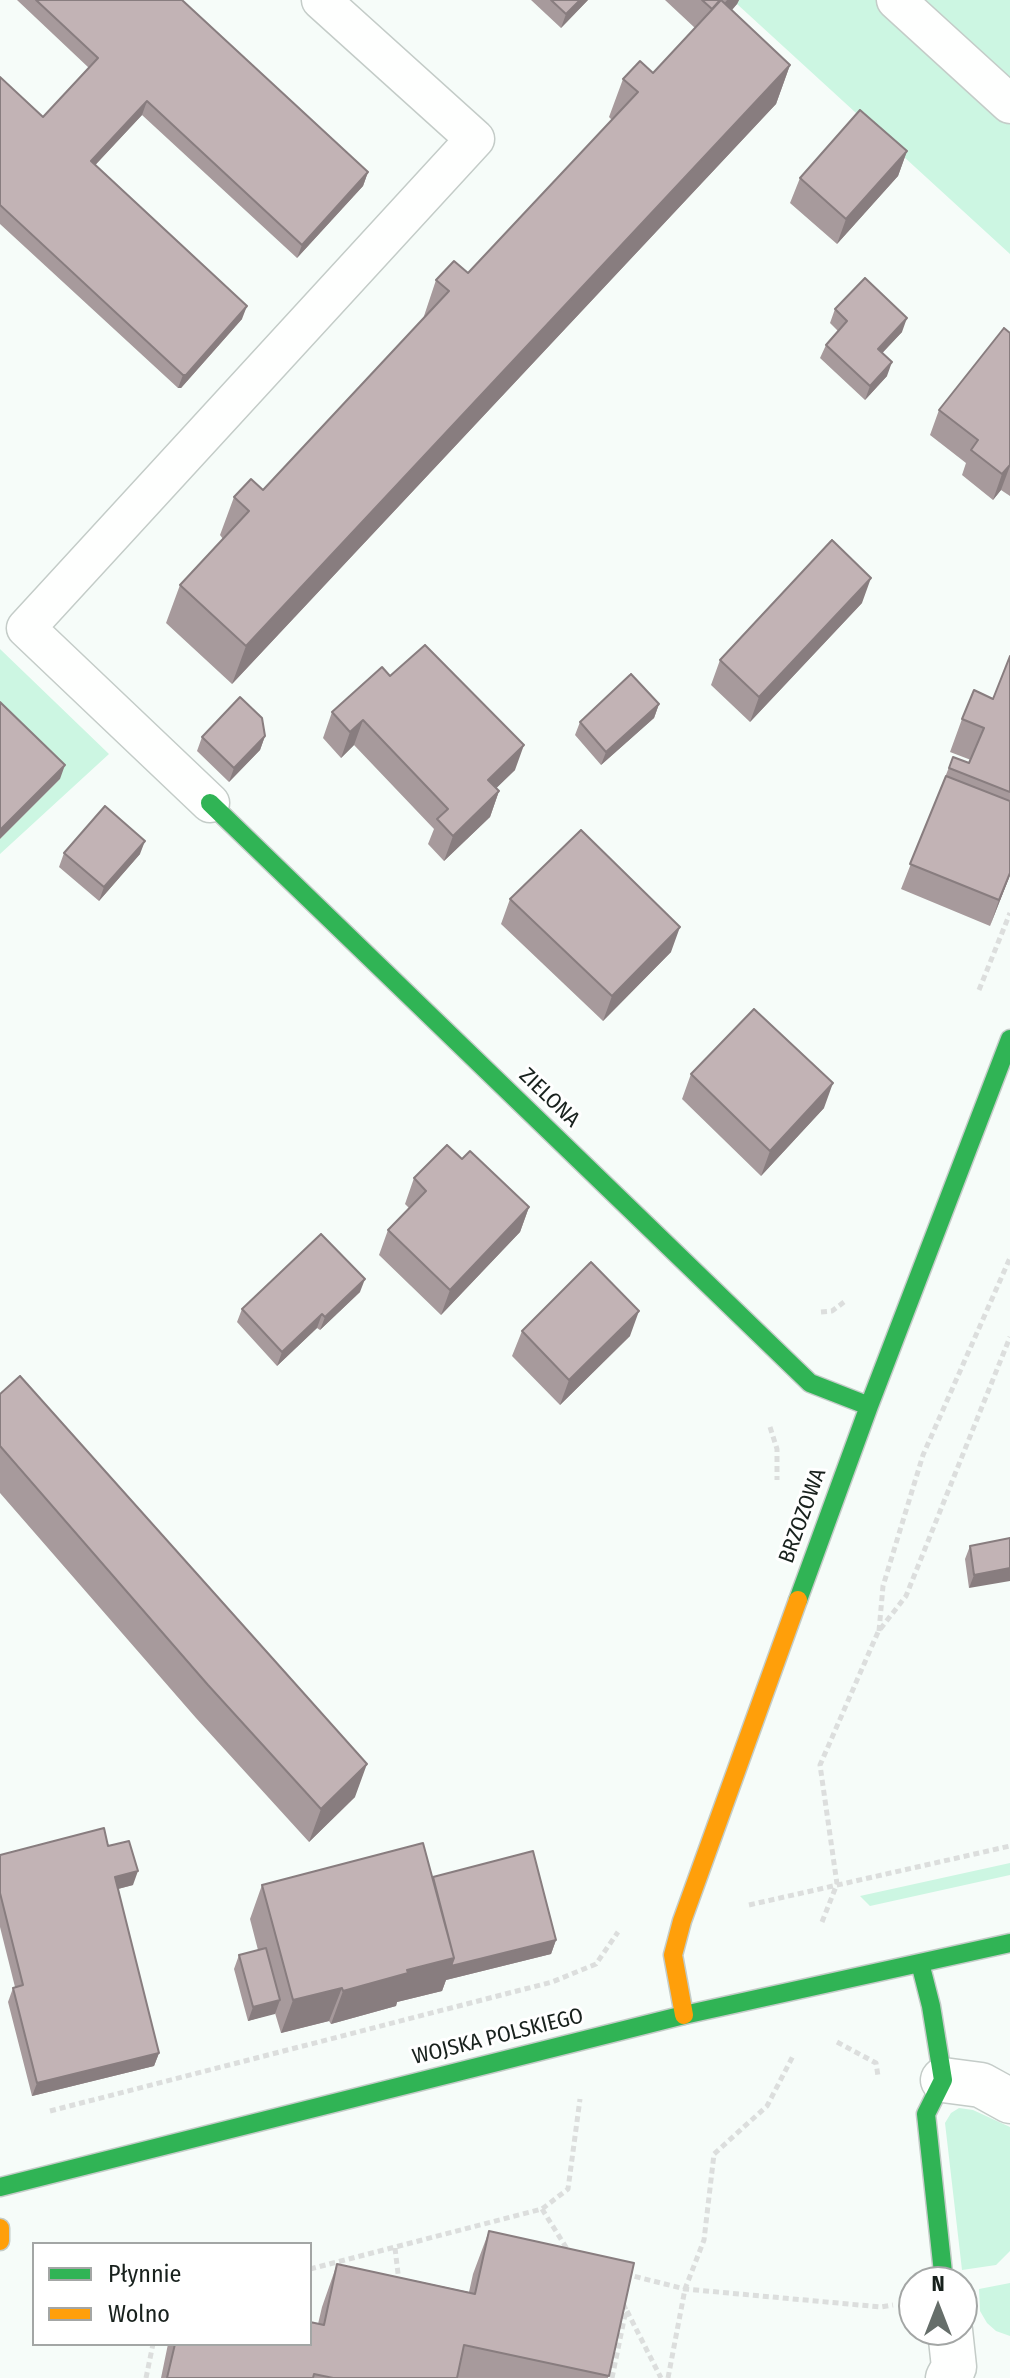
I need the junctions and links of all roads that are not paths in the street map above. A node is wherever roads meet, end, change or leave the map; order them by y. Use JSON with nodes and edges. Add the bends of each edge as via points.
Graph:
{"nodes":[{"id":1,"x":321,"y":0,"type":"edge"},
{"id":2,"x":896,"y":0,"type":"edge"},
{"id":3,"x":1010,"y":104,"type":"edge"},
{"id":4,"x":210,"y":803,"type":"joint"},
{"id":5,"x":1010,"y":1039,"type":"edge"},
{"id":6,"x":869,"y":1406,"type":"junction"},
{"id":7,"x":1010,"y":1943,"type":"edge"},
{"id":8,"x":920,"y":1963,"type":"junction"},
{"id":9,"x":684,"y":2015,"type":"junction"},
{"id":10,"x":943,"y":2080,"type":"junction"},
{"id":11,"x":1010,"y":2101,"type":"edge"},
{"id":12,"x":0,"y":2187,"type":"edge"},
{"id":13,"x":0,"y":2228,"type":"edge"},
{"id":14,"x":0,"y":2241,"type":"edge"},
{"id":15,"x":942,"y":2266,"type":"edge"},
{"id":16,"x":952,"y":2346,"type":"edge"},
{"id":17,"x":948,"y":2378,"type":"edge"}],
"edges":[{"from":1,"to":4,"type":"lane","via":[[475,139],[26,628]]},
{"from":2,"to":3,"type":"lane"},
{"from":4,"to":6,"type":"street","name":"ZIELONA","via":[[810,1383]]},
{"from":5,"to":6,"type":"street","name":"BRZOZOWA"},
{"from":6,"to":9,"type":"street","name":"BRZOZOWA","via":[[682,1921],[673,1955]]},
{"from":7,"to":8,"type":"street","name":"WOJSKA POLSKIEGO"},
{"from":8,"to":9,"type":"street","name":"WOJSKA POLSKIEGO"},
{"from":8,"to":10,"type":"street"},
{"from":9,"to":12,"type":"street","name":"WOJSKA POLSKIEGO"},
{"from":10,"to":11,"type":"street","via":[[981,2085]]},
{"from":10,"to":15,"type":"street","via":[[926,2114]]},
{"from":13,"to":14,"type":"street"},
{"from":16,"to":17,"type":"street","via":[[954,2367]]}]}
